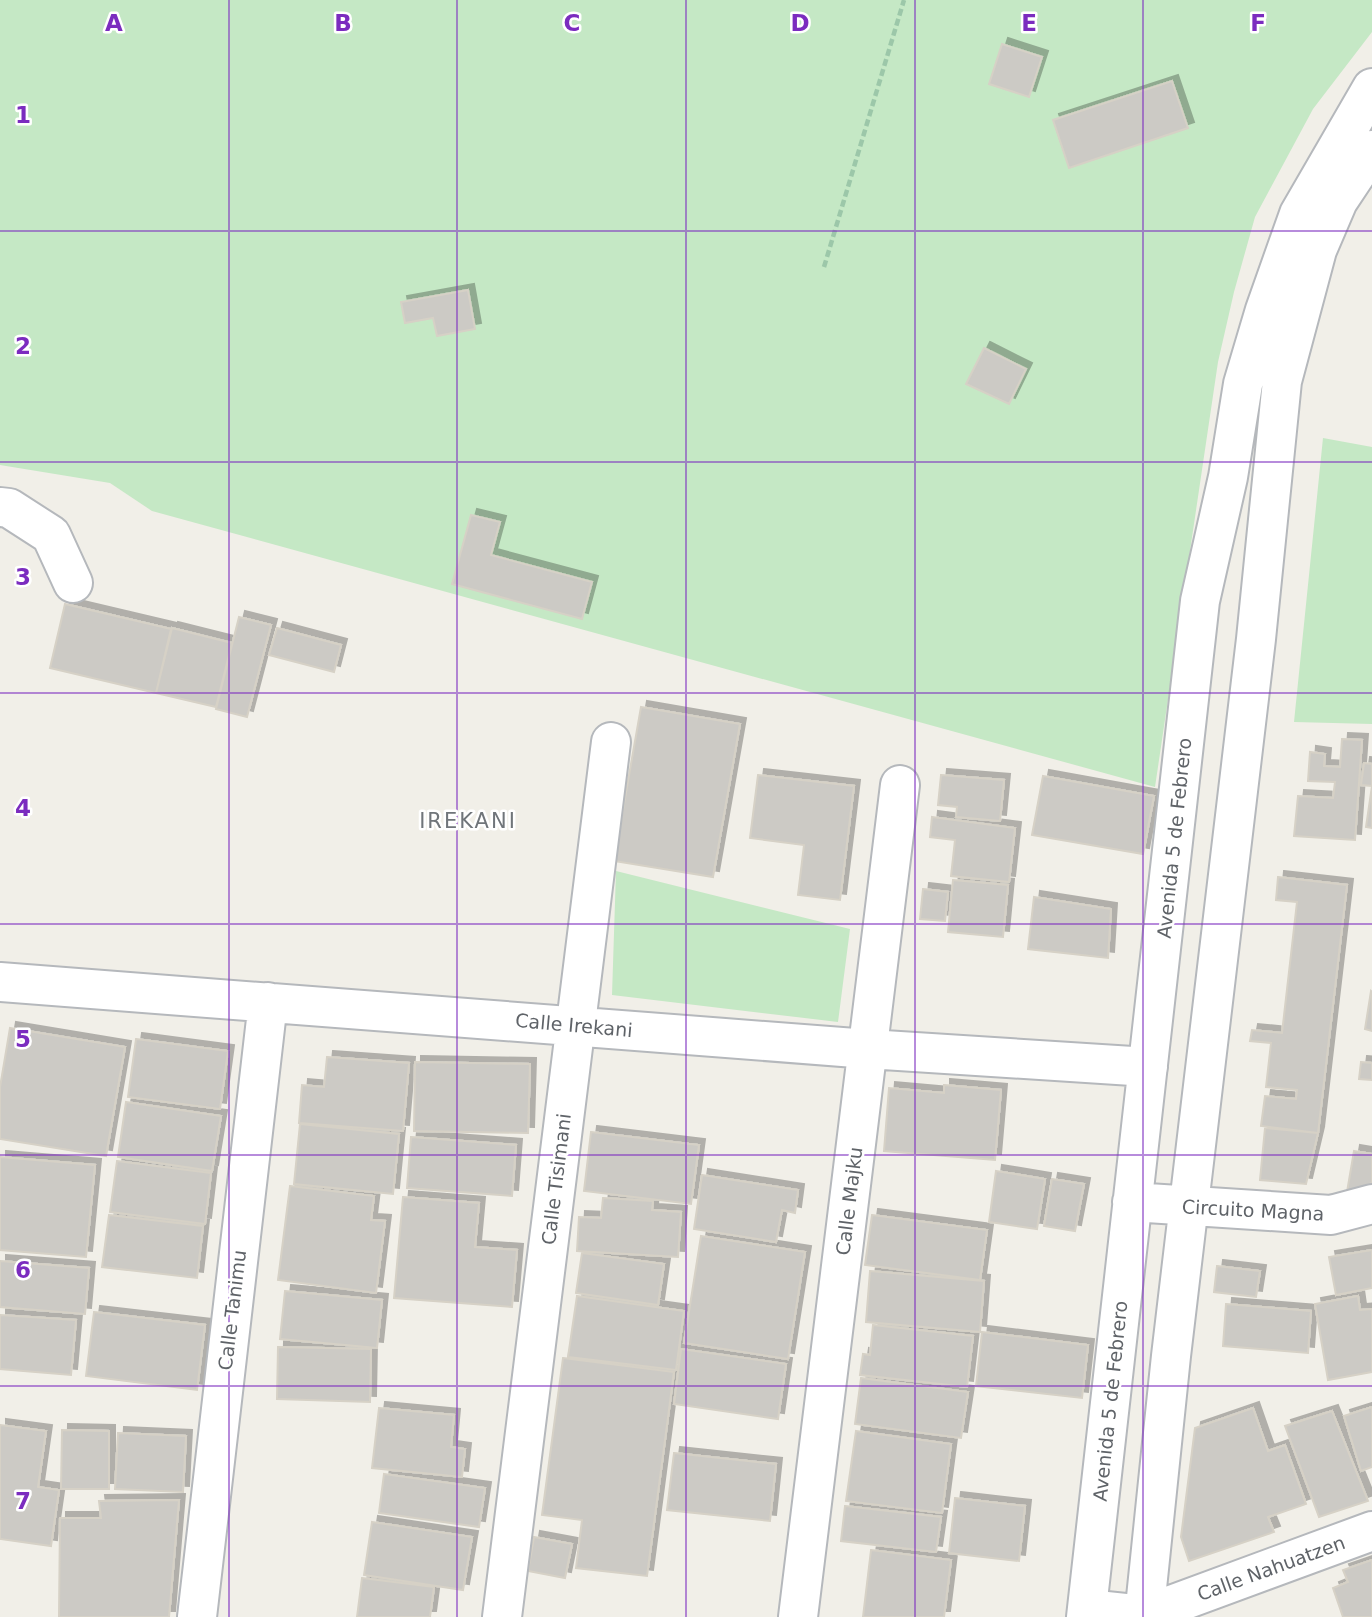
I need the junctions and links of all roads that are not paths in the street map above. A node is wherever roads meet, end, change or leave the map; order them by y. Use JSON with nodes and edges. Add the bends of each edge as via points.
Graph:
{"nodes":[{"id":1,"x":1372,"y":88,"type":"edge"},
{"id":2,"x":1372,"y":150,"type":"edge"},
{"id":3,"x":0,"y":507,"type":"edge"},
{"id":4,"x":73,"y":583,"type":"dead end"},
{"id":5,"x":1200,"y":601,"type":"junction"},
{"id":6,"x":1260,"y":602,"type":"junction"},
{"id":7,"x":611,"y":742,"type":"dead end"},
{"id":8,"x":900,"y":785,"type":"dead end"},
{"id":9,"x":0,"y":982,"type":"edge"},
{"id":10,"x":268,"y":1002,"type":"junction"},
{"id":11,"x":576,"y":1025,"type":"junction"},
{"id":12,"x":868,"y":1049,"type":"junction"},
{"id":13,"x":1148,"y":1067,"type":"junction"},
{"id":14,"x":1132,"y":1202,"type":"junction"},
{"id":15,"x":1372,"y":1204,"type":"edge"},
{"id":16,"x":1189,"y":1207,"type":"junction"},
{"id":17,"x":1372,"y":1531,"type":"edge"},
{"id":18,"x":1087,"y":1613,"type":"edge"},
{"id":19,"x":1144,"y":1616,"type":"edge"},
{"id":20,"x":197,"y":1617,"type":"edge"},
{"id":21,"x":502,"y":1617,"type":"edge"},
{"id":22,"x":798,"y":1617,"type":"edge"}],
"edges":[{"from":1,"to":5,"type":"street","name":"Avenida 5 de Febrero","via":[[1299,214],[1265,310],[1243,384]]},
{"from":2,"to":6,"type":"street","via":[[1338,201],[1317,250],[1282,381]]},
{"from":3,"to":4,"type":"street","via":[[51,535]]},
{"from":5,"to":6,"type":"street"},
{"from":5,"to":13,"type":"street","name":"Avenida 5 de Febrero"},
{"from":6,"to":16,"type":"street"},
{"from":7,"to":11,"type":"street","name":"Calle Tisimani"},
{"from":8,"to":12,"type":"street","name":"Calle Majku"},
{"from":9,"to":10,"type":"street","name":"Calle Irekani"},
{"from":10,"to":11,"type":"street","name":"Calle Irekani"},
{"from":10,"to":20,"type":"street","name":"Calle Tanimu"},
{"from":11,"to":12,"type":"street","name":"Calle Irekani"},
{"from":11,"to":21,"type":"street","name":"Calle Tisimani"},
{"from":12,"to":13,"type":"street","name":"Calle Irekani"},
{"from":12,"to":22,"type":"street","name":"Calle Majku"},
{"from":13,"to":14,"type":"street","name":"Avenida 5 de Febrero"},
{"from":14,"to":16,"type":"street","name":"Circuito Magna"},
{"from":14,"to":18,"type":"street","name":"Avenida 5 de Febrero"},
{"from":15,"to":16,"type":"street","name":"Circuito Magna","via":[[1331,1215]]},
{"from":16,"to":19,"type":"street"},
{"from":17,"to":19,"type":"street","name":"Calle Nahuatzen"},
{"from":18,"to":19,"type":"street","name":"Calle Nahuatzen"}]}
